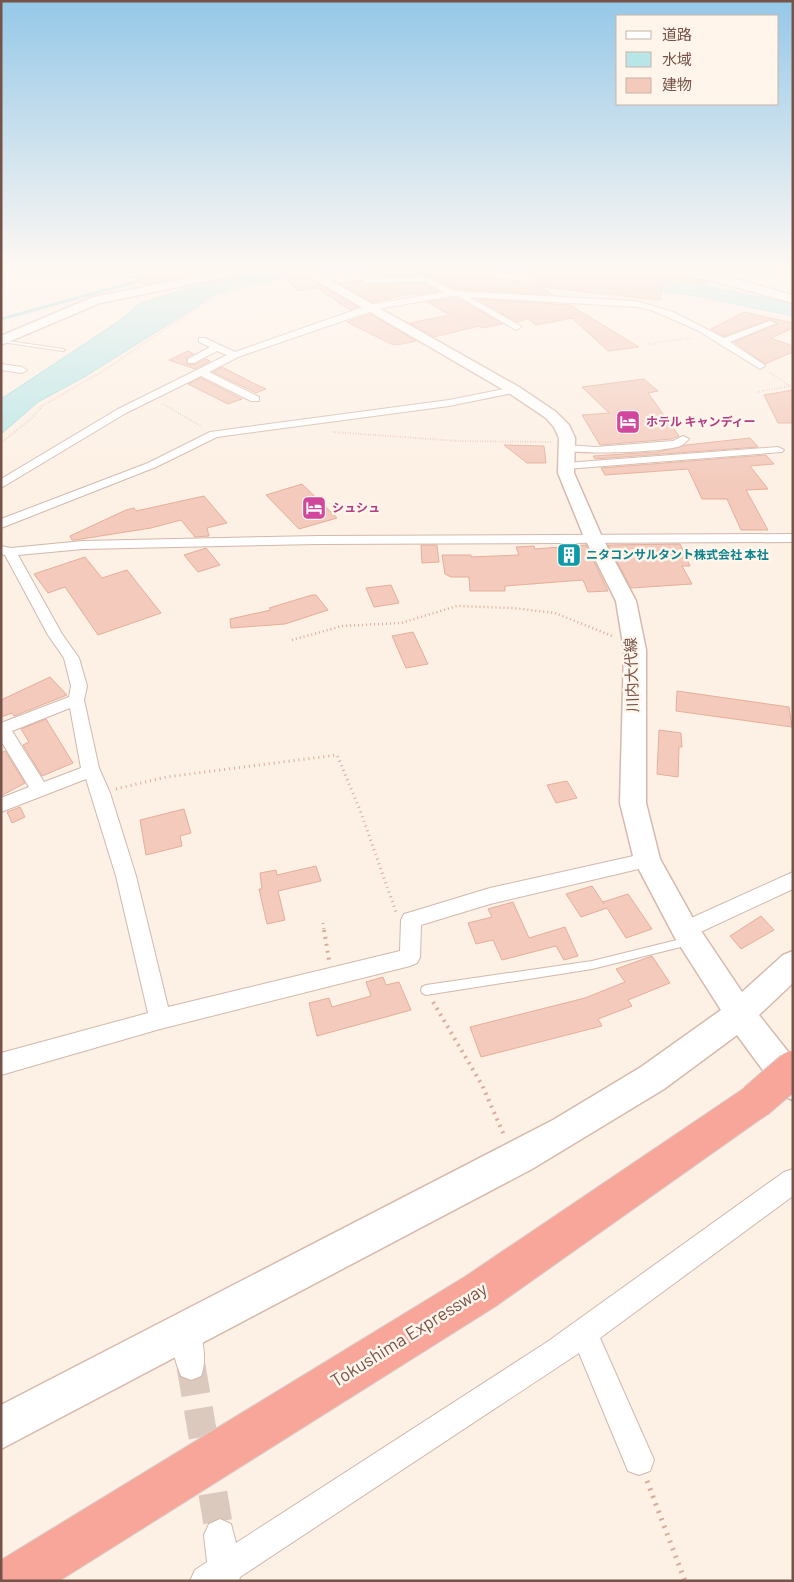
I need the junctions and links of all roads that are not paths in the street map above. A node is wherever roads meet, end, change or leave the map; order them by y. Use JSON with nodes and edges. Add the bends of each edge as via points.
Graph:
{"nodes":[{"id":1,"x":202,"y":340,"type":"dead end"},
{"id":2,"x":280,"y":340,"type":"edge"},
{"id":3,"x":428,"y":340,"type":"edge"},
{"id":4,"x":719,"y":340,"type":"edge"},
{"id":5,"x":2,"y":341,"type":"edge"},
{"id":6,"x":217,"y":347,"type":"junction"},
{"id":7,"x":63,"y":350,"type":"dead end"},
{"id":8,"x":235,"y":355,"type":"junction"},
{"id":9,"x":191,"y":361,"type":"dead end"},
{"id":10,"x":760,"y":366,"type":"road end"},
{"id":11,"x":1,"y":367,"type":"edge"},
{"id":12,"x":22,"y":370,"type":"dead end"},
{"id":13,"x":201,"y":372,"type":"junction"},
{"id":14,"x":514,"y":390,"type":"junction"},
{"id":15,"x":255,"y":399,"type":"dead end"},
{"id":16,"x":683,"y":439,"type":"dead end"},
{"id":17,"x":778,"y":450,"type":"dead end"},
{"id":18,"x":566,"y":452,"type":"junction"},
{"id":19,"x":1,"y":484,"type":"edge"},
{"id":20,"x":1,"y":524,"type":"edge"},
{"id":21,"x":593,"y":537,"type":"junction"},
{"id":22,"x":793,"y":538,"type":"edge"},
{"id":23,"x":6,"y":551,"type":"edge"},
{"id":24,"x":76,"y":700,"type":"junction"},
{"id":25,"x":2,"y":729,"type":"edge"},
{"id":26,"x":92,"y":771,"type":"junction"},
{"id":27,"x":40,"y":790,"type":"junction"},
{"id":28,"x":1,"y":805,"type":"edge"},
{"id":29,"x":647,"y":860,"type":"junction"},
{"id":30,"x":793,"y":880,"type":"edge"},
{"id":31,"x":688,"y":935,"type":"junction"},
{"id":32,"x":793,"y":964,"type":"edge"},
{"id":33,"x":426,"y":990,"type":"road end"},
{"id":34,"x":740,"y":1014,"type":"junction"},
{"id":35,"x":160,"y":1019,"type":"junction"},
{"id":36,"x":1,"y":1064,"type":"edge"},
{"id":37,"x":793,"y":1070,"type":"edge"},
{"id":38,"x":774,"y":1092,"type":"edge"},
{"id":39,"x":793,"y":1181,"type":"edge"},
{"id":40,"x":185,"y":1328,"type":"junction"},
{"id":41,"x":584,"y":1333,"type":"junction"},
{"id":42,"x":191,"y":1366,"type":"tunnel mouth"},
{"id":43,"x":1,"y":1428,"type":"edge"},
{"id":44,"x":639,"y":1460,"type":"road end"},
{"id":45,"x":220,"y":1535,"type":"tunnel mouth"},
{"id":46,"x":218,"y":1577,"type":"edge"},
{"id":47,"x":13,"y":1581,"type":"edge"}],
"edges":[{"from":1,"to":6,"type":"street"},
{"from":2,"to":8,"type":"street"},
{"from":3,"to":14,"type":"main road","name":"川内大代線"},
{"from":4,"to":10,"type":"street"},
{"from":5,"to":7,"type":"lane"},
{"from":6,"to":8,"type":"street"},
{"from":6,"to":9,"type":"street"},
{"from":8,"to":13,"type":"street"},
{"from":11,"to":12,"type":"street"},
{"from":13,"to":15,"type":"street"},
{"from":13,"to":19,"type":"street","via":[[149,396]]},
{"from":14,"to":18,"type":"main road","name":"川内大代線","via":[[551,414],[561,425]]},
{"from":14,"to":20,"type":"street","via":[[450,403],[214,434],[152,465]]},
{"from":16,"to":18,"type":"street","via":[[676,444]]},
{"from":17,"to":18,"type":"street"},
{"from":18,"to":21,"type":"main road","name":"川内大代線","via":[[566,473]]},
{"from":21,"to":22,"type":"street"},
{"from":21,"to":23,"type":"street","via":[[83,545]]},
{"from":21,"to":29,"type":"main road","name":"川内大代線","via":[[626,601],[634,644],[633,803]]},
{"from":23,"to":24,"type":"street","via":[[71,658],[79,686]]},
{"from":24,"to":25,"type":"street"},
{"from":24,"to":26,"type":"street"},
{"from":25,"to":27,"type":"street"},
{"from":26,"to":27,"type":"street"},
{"from":26,"to":35,"type":"street","via":[[126,876]]},
{"from":27,"to":28,"type":"street"},
{"from":29,"to":31,"type":"main road","name":"川内大代線"},
{"from":29,"to":35,"type":"street","via":[[490,896],[411,920],[410,957]]},
{"from":30,"to":31,"type":"street"},
{"from":31,"to":33,"type":"lane","via":[[592,965]]},
{"from":31,"to":34,"type":"main road","name":"川内大代線"},
{"from":32,"to":34,"type":"main road"},
{"from":34,"to":38,"type":"main road","name":"川内大代線"},
{"from":34,"to":40,"type":"main road","via":[[686,1055],[594,1115],[515,1161]]},
{"from":35,"to":36,"type":"street"},
{"from":37,"to":38,"type":"highway","name":"Tokushima Expressway","bridge":true},
{"from":38,"to":47,"type":"highway","name":"Tokushima Expressway","via":[[481,1291]]},
{"from":39,"to":41,"type":"street"},
{"from":40,"to":42,"type":"street"},
{"from":40,"to":43,"type":"main road"},
{"from":41,"to":44,"type":"street"},
{"from":41,"to":46,"type":"street"},
{"from":45,"to":46,"type":"street"}]}
